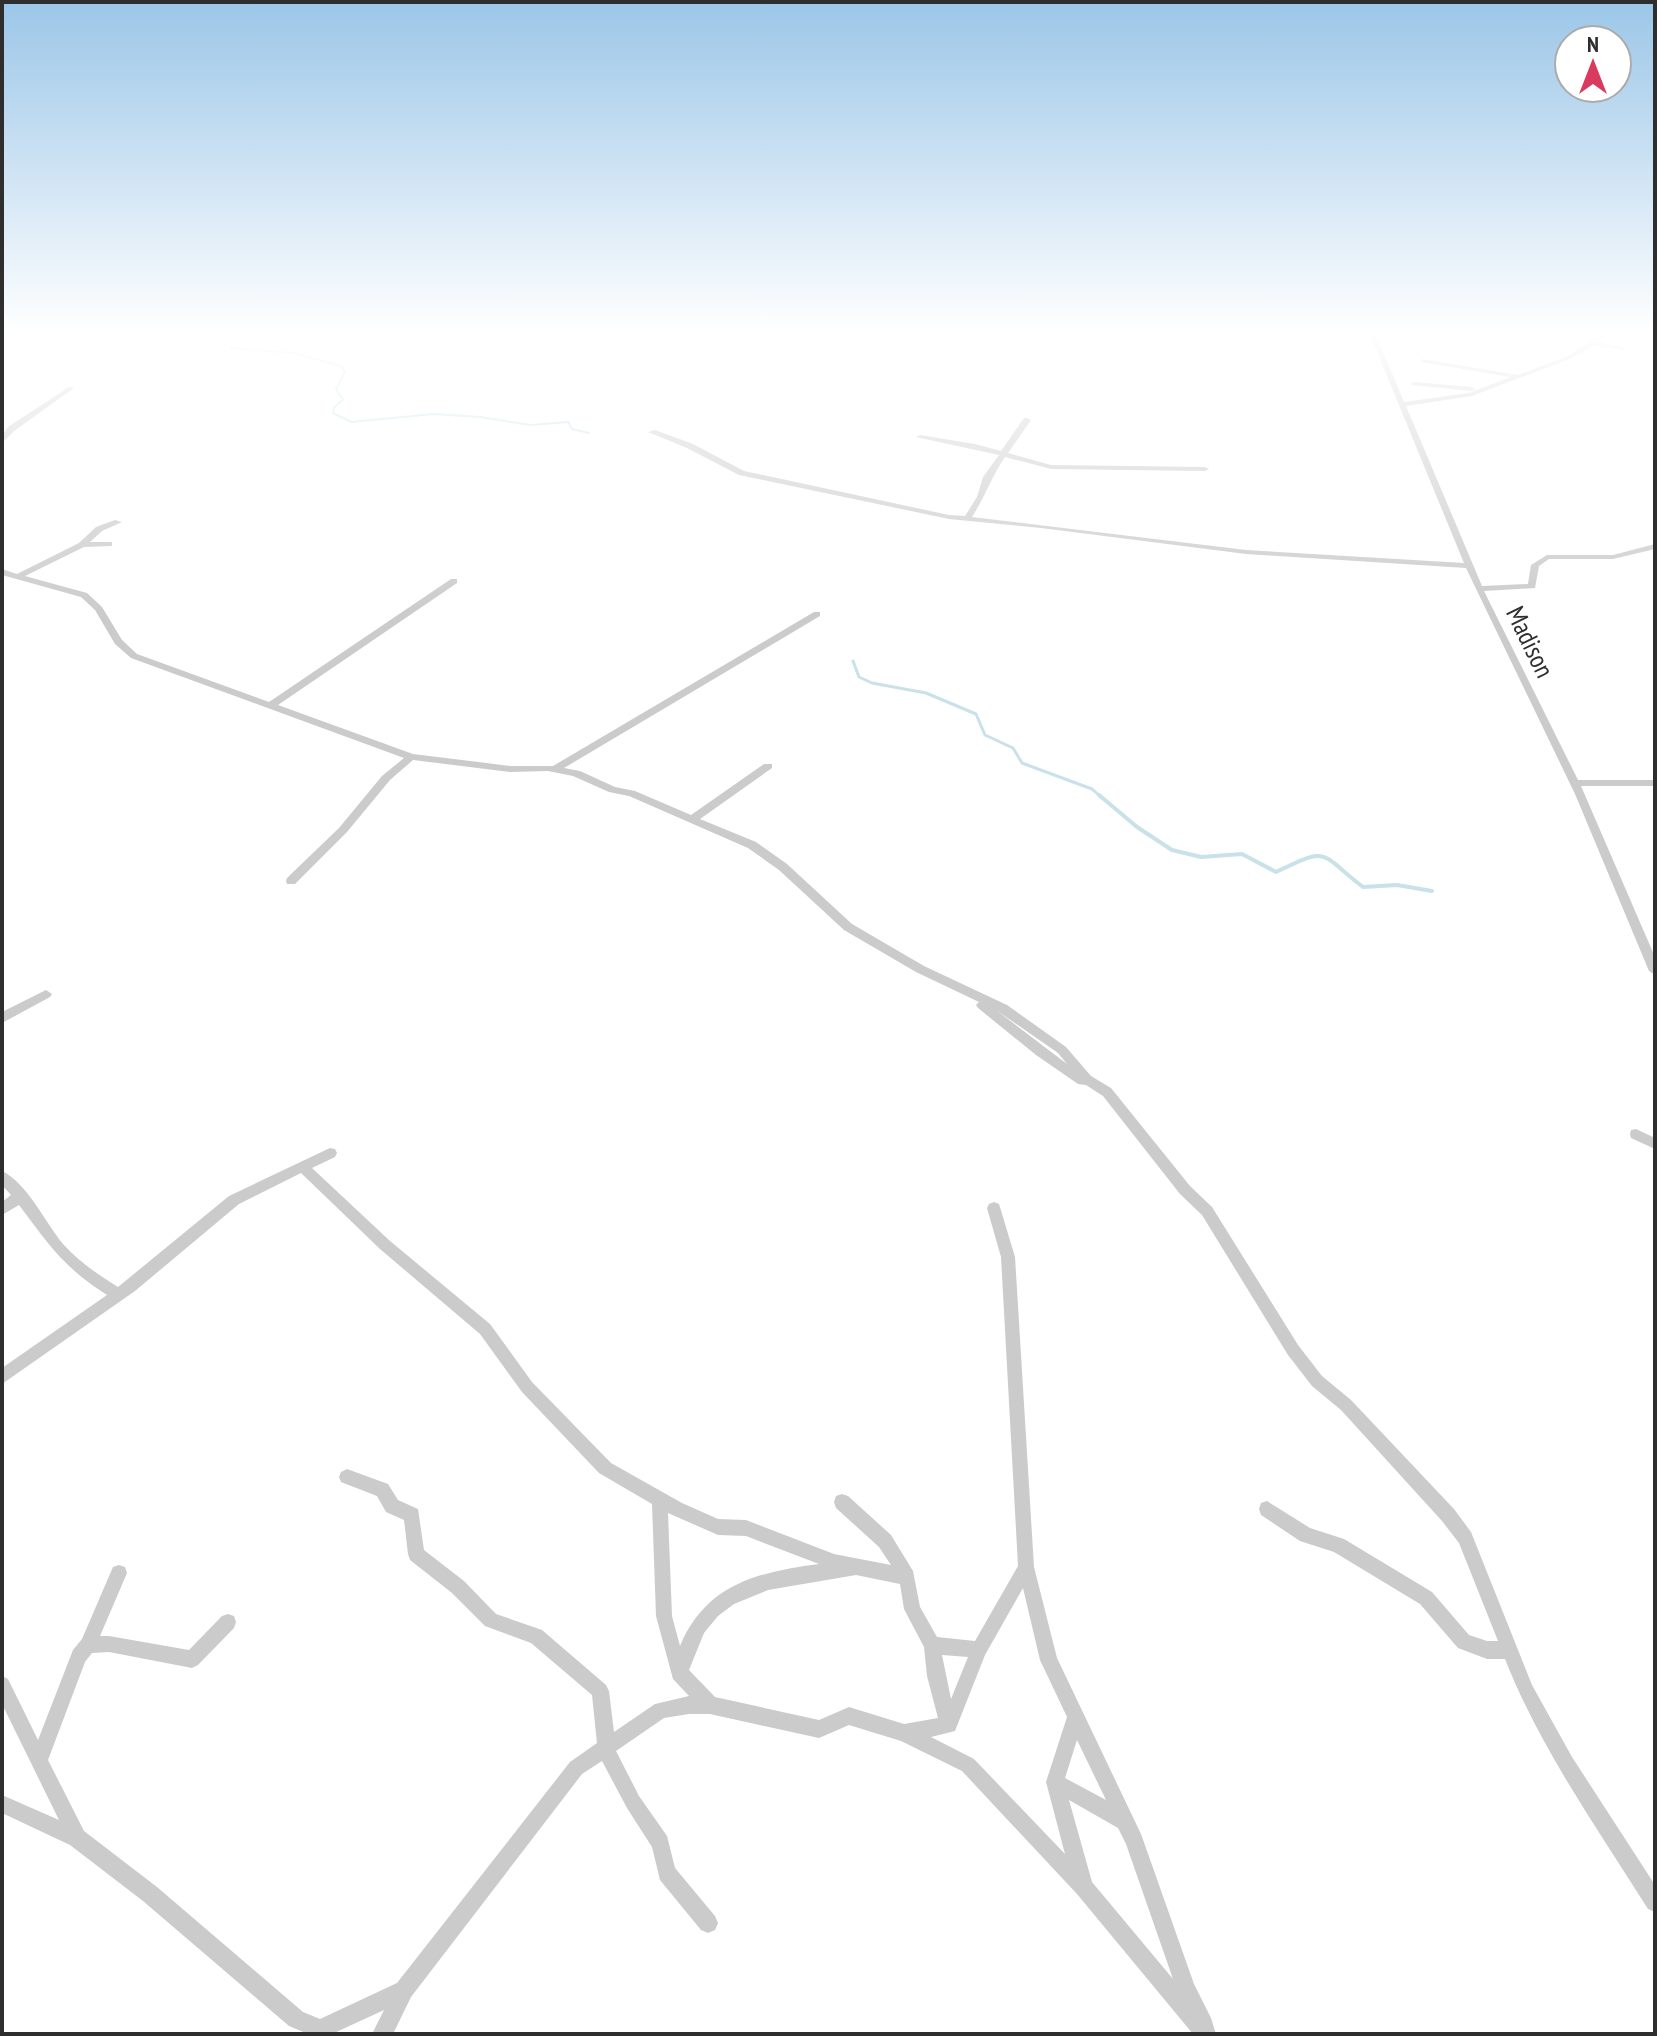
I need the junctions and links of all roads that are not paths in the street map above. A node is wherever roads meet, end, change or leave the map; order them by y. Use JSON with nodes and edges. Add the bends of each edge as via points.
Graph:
{"nodes":[{"id":1,"x":17,"y":425,"type":"edge"},
{"id":2,"x":1023,"y":425,"type":"edge"},
{"id":3,"x":1412,"y":425,"type":"edge"},
{"id":4,"x":652,"y":432,"type":"dead end"},
{"id":5,"x":920,"y":437,"type":"dead end"},
{"id":6,"x":2,"y":441,"type":"edge"},
{"id":7,"x":1001,"y":454,"type":"junction"},
{"id":8,"x":1205,"y":469,"type":"dead end"},
{"id":9,"x":967,"y":519,"type":"junction"},
{"id":10,"x":118,"y":522,"type":"dead end"},
{"id":11,"x":109,"y":544,"type":"dead end"},
{"id":12,"x":82,"y":545,"type":"junction"},
{"id":13,"x":1655,"y":546,"type":"edge"},
{"id":14,"x":1471,"y":566,"type":"junction"},
{"id":15,"x":2,"y":572,"type":"edge"},
{"id":16,"x":20,"y":575,"type":"junction"},
{"id":17,"x":454,"y":581,"type":"dead end"},
{"id":18,"x":1479,"y":589,"type":"junction"},
{"id":19,"x":817,"y":614,"type":"dead end"},
{"id":20,"x":270,"y":706,"type":"junction"},
{"id":21,"x":411,"y":757,"type":"junction"},
{"id":22,"x":768,"y":766,"type":"dead end"},
{"id":23,"x":555,"y":769,"type":"junction"},
{"id":24,"x":1575,"y":783,"type":"junction"},
{"id":25,"x":1655,"y":783,"type":"edge"},
{"id":26,"x":692,"y":819,"type":"junction"},
{"id":27,"x":291,"y":881,"type":"dead end"},
{"id":28,"x":1655,"y":971,"type":"edge"},
{"id":29,"x":46,"y":994,"type":"dead end"},
{"id":30,"x":2,"y":1018,"type":"edge"},
{"id":31,"x":1636,"y":1134,"type":"dead end"},
{"id":32,"x":1655,"y":1144,"type":"edge"},
{"id":33,"x":330,"y":1153,"type":"dead end"},
{"id":34,"x":303,"y":1167,"type":"junction"},
{"id":35,"x":2,"y":1177,"type":"edge"},
{"id":36,"x":21,"y":1196,"type":"junction"},
{"id":37,"x":994,"y":1208,"type":"dead end"},
{"id":38,"x":2,"y":1209,"type":"edge"},
{"id":39,"x":119,"y":1295,"type":"junction"},
{"id":40,"x":2,"y":1377,"type":"edge"},
{"id":41,"x":347,"y":1477,"type":"dead end"},
{"id":42,"x":660,"y":1500,"type":"junction"},
{"id":43,"x":842,"y":1502,"type":"dead end"},
{"id":44,"x":1267,"y":1509,"type":"dead end"},
{"id":45,"x":860,"y":1567,"type":"junction"},
{"id":46,"x":1026,"y":1567,"type":"junction"},
{"id":47,"x":119,"y":1573,"type":"dead end"},
{"id":48,"x":907,"y":1577,"type":"junction"},
{"id":49,"x":228,"y":1622,"type":"dead end"},
{"id":50,"x":88,"y":1645,"type":"junction"},
{"id":51,"x":932,"y":1645,"type":"junction"},
{"id":52,"x":979,"y":1650,"type":"junction"},
{"id":53,"x":1509,"y":1650,"type":"junction"},
{"id":54,"x":679,"y":1673,"type":"junction"},
{"id":55,"x":2,"y":1685,"type":"edge"},
{"id":56,"x":710,"y":1705,"type":"junction"},
{"id":57,"x":1075,"y":1718,"type":"junction"},
{"id":58,"x":949,"y":1725,"type":"junction"},
{"id":59,"x":904,"y":1733,"type":"junction"},
{"id":60,"x":607,"y":1747,"type":"junction"},
{"id":61,"x":39,"y":1761,"type":"junction"},
{"id":62,"x":1055,"y":1782,"type":"junction"},
{"id":63,"x":2,"y":1804,"type":"edge"},
{"id":64,"x":1124,"y":1821,"type":"junction"},
{"id":65,"x":77,"y":1838,"type":"junction"},
{"id":66,"x":1084,"y":1887,"type":"junction"},
{"id":67,"x":1655,"y":1902,"type":"edge"},
{"id":68,"x":708,"y":1923,"type":"dead end"},
{"id":69,"x":404,"y":1990,"type":"junction"},
{"id":70,"x":321,"y":2032,"type":"edge"},
{"id":71,"x":382,"y":2034,"type":"edge"},
{"id":72,"x":1208,"y":2034,"type":"edge"}],
"edges":[{"from":1,"to":6,"type":"street"},
{"from":2,"to":7,"type":"street"},
{"from":3,"to":14,"type":"street","name":"Madison"},
{"from":4,"to":9,"type":"street","via":[[742,473]]},
{"from":5,"to":7,"type":"street"},
{"from":7,"to":8,"type":"street","via":[[1051,467]]},
{"from":7,"to":9,"type":"street"},
{"from":9,"to":14,"type":"street","via":[[1246,552]]},
{"from":10,"to":12,"type":"street","via":[[99,529]]},
{"from":11,"to":12,"type":"street"},
{"from":12,"to":16,"type":"street"},
{"from":13,"to":18,"type":"street","via":[[1613,557],[1547,557],[1535,565],[1532,586]]},
{"from":14,"to":18,"type":"street","name":"Madison"},
{"from":15,"to":16,"type":"street"},
{"from":16,"to":20,"type":"street","via":[[84,595],[134,656]]},
{"from":17,"to":20,"type":"street"},
{"from":18,"to":24,"type":"street","name":"Madison"},
{"from":19,"to":23,"type":"street"},
{"from":20,"to":21,"type":"street"},
{"from":21,"to":23,"type":"street"},
{"from":21,"to":27,"type":"street"},
{"from":22,"to":26,"type":"street"},
{"from":23,"to":26,"type":"street"},
{"from":24,"to":25,"type":"street"},
{"from":24,"to":28,"type":"street","name":"Madison"},
{"from":26,"to":53,"type":"street","via":[[752,845],[848,927],[1003,1008],[1062,1050],[1114,1100],[1207,1211],[1317,1381],[1346,1405],[1465,1538]]},
{"from":29,"to":30,"type":"street"},
{"from":31,"to":32,"type":"street"},
{"from":33,"to":34,"type":"street"},
{"from":34,"to":39,"type":"street","via":[[234,1200]]},
{"from":34,"to":42,"type":"street","via":[[485,1329],[527,1387],[605,1468]]},
{"from":35,"to":36,"type":"street"},
{"from":36,"to":38,"type":"street"},
{"from":36,"to":39,"type":"street","via":[[80,1271]]},
{"from":37,"to":46,"type":"street","via":[[1008,1257]]},
{"from":39,"to":40,"type":"street"},
{"from":41,"to":60,"type":"street","via":[[382,1490],[392,1506],[412,1515],[416,1554],[491,1620],[536,1636],[600,1691]]},
{"from":42,"to":45,"type":"street","via":[[718,1527],[746,1528]]},
{"from":42,"to":54,"type":"street","via":[[664,1616]]},
{"from":43,"to":48,"type":"street","via":[[885,1541]]},
{"from":44,"to":53,"type":"street","via":[[1426,1598],[1464,1642]]},
{"from":45,"to":48,"type":"street"},
{"from":45,"to":54,"type":"street","via":[[775,1579],[739,1592],[711,1610],[697,1628]]},
{"from":46,"to":52,"type":"street"},
{"from":46,"to":57,"type":"street","via":[[1049,1660]]},
{"from":47,"to":50,"type":"street"},
{"from":48,"to":51,"type":"street","via":[[912,1609]]},
{"from":49,"to":50,"type":"street","via":[[192,1659]]},
{"from":50,"to":61,"type":"street","via":[[79,1656]]},
{"from":51,"to":52,"type":"street"},
{"from":51,"to":58,"type":"street"},
{"from":52,"to":58,"type":"street"},
{"from":53,"to":67,"type":"street","via":[[1566,1763]]},
{"from":54,"to":56,"type":"street"},
{"from":55,"to":61,"type":"street"},
{"from":56,"to":59,"type":"street","via":[[819,1729],[849,1716]]},
{"from":56,"to":60,"type":"street","via":[[661,1710]]},
{"from":57,"to":62,"type":"street"},
{"from":57,"to":64,"type":"street"},
{"from":58,"to":59,"type":"street"},
{"from":59,"to":66,"type":"street","via":[[968,1765]]},
{"from":60,"to":68,"type":"street","via":[[660,1843],[667,1873]]},
{"from":60,"to":69,"type":"street","via":[[576,1768]]},
{"from":61,"to":65,"type":"street"},
{"from":62,"to":64,"type":"street"},
{"from":62,"to":66,"type":"street"},
{"from":63,"to":65,"type":"street"},
{"from":64,"to":72,"type":"street"},
{"from":65,"to":70,"type":"street","via":[[296,2019]]},
{"from":66,"to":72,"type":"street"},
{"from":69,"to":70,"type":"street"},
{"from":69,"to":71,"type":"street"}]}
